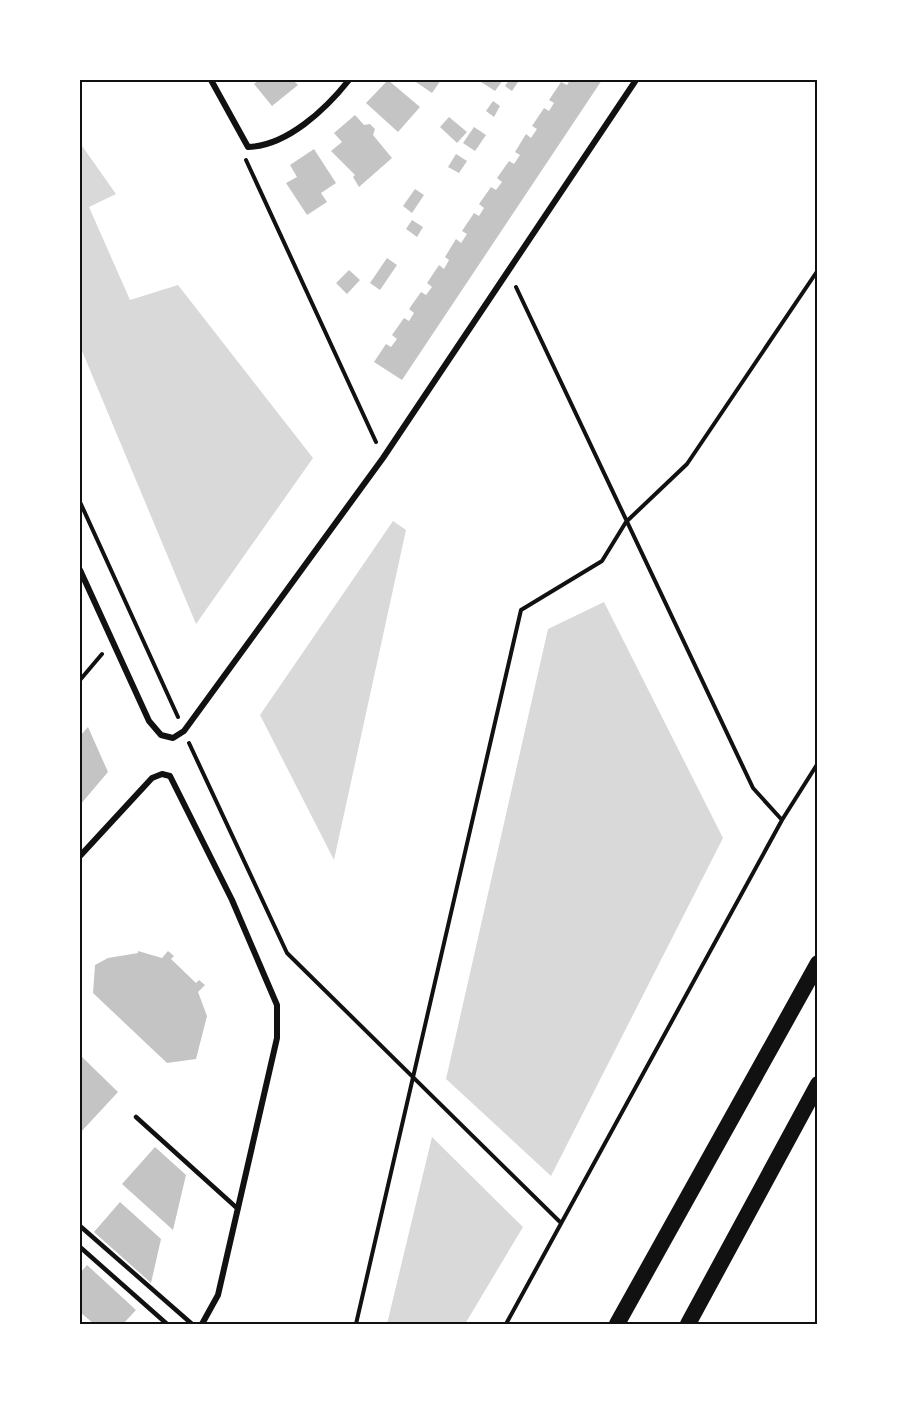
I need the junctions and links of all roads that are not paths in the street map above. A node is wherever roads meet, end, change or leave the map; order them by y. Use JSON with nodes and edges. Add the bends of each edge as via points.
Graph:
{"nodes":[{"id":1,"x":212,"y":80,"type":"edge"},
{"id":2,"x":350,"y":80,"type":"edge"},
{"id":3,"x":636,"y":80,"type":"edge"},
{"id":4,"x":80,"y":570,"type":"edge"},
{"id":5,"x":80,"y":856,"type":"edge"},
{"id":6,"x":818,"y":963,"type":"edge"},
{"id":7,"x":818,"y":1084,"type":"edge"},
{"id":8,"x":136,"y":1117,"type":"dead end"},
{"id":9,"x":238,"y":1209,"type":"junction"},
{"id":10,"x":80,"y":1226,"type":"edge"},
{"id":11,"x":80,"y":1247,"type":"edge"},
{"id":12,"x":166,"y":1324,"type":"edge"},
{"id":13,"x":192,"y":1324,"type":"edge"},
{"id":14,"x":202,"y":1324,"type":"edge"},
{"id":15,"x":617,"y":1324,"type":"edge"},
{"id":16,"x":688,"y":1324,"type":"edge"}],
"edges":[{"from":1,"to":2,"type":"street","via":[[248,147],[273,143],[295,129],[333,100]]},
{"from":3,"to":4,"type":"street","via":[[383,458],[184,731],[173,738],[162,735],[149,721]]},
{"from":5,"to":9,"type":"street","via":[[155,776],[162,774],[172,778],[232,900],[277,1005],[278,1038]]},
{"from":6,"to":15,"type":"highway"},
{"from":7,"to":16,"type":"highway"},
{"from":8,"to":9,"type":"lane"},
{"from":9,"to":14,"type":"street","via":[[218,1295]]},
{"from":10,"to":13,"type":"lane"},
{"from":11,"to":12,"type":"lane"}]}
